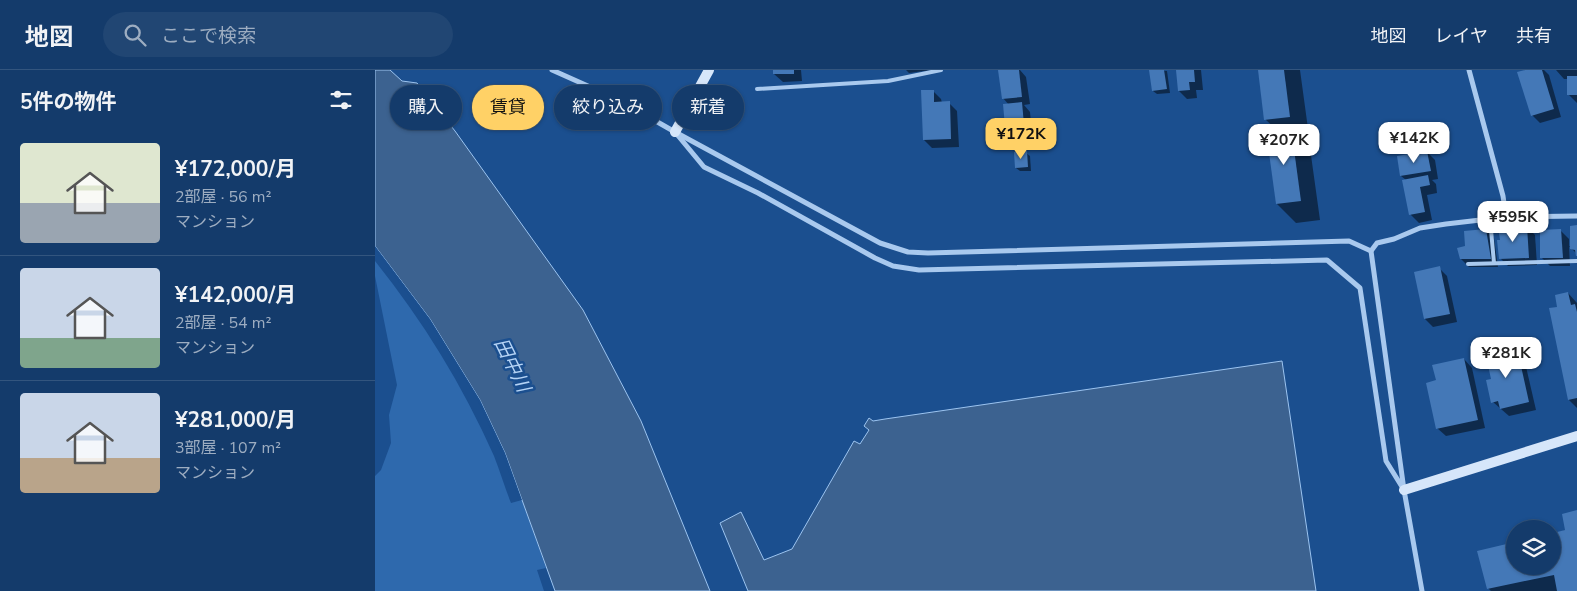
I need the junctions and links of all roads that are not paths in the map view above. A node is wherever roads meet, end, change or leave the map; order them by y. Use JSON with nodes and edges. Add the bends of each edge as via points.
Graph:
{"nodes":[{"id":1,"x":552,"y":70,"type":"edge"},
{"id":2,"x":709,"y":70,"type":"edge"},
{"id":3,"x":941,"y":70,"type":"edge"},
{"id":4,"x":1469,"y":70,"type":"edge"},
{"id":5,"x":757,"y":89,"type":"dead end"},
{"id":6,"x":675,"y":132,"type":"junction"},
{"id":7,"x":1577,"y":216,"type":"edge"},
{"id":8,"x":1506,"y":217,"type":"junction"},
{"id":9,"x":1490,"y":219,"type":"junction"},
{"id":10,"x":1371,"y":251,"type":"junction"},
{"id":11,"x":1577,"y":261,"type":"edge"},
{"id":12,"x":1494,"y":263,"type":"junction"},
{"id":13,"x":1468,"y":264,"type":"dead end"},
{"id":14,"x":1577,"y":436,"type":"edge"},
{"id":15,"x":1404,"y":490,"type":"junction"},
{"id":16,"x":1422,"y":591,"type":"edge"}],
"edges":[{"from":1,"to":6,"type":"street","via":[[617,99]]},
{"from":2,"to":6,"type":"street"},
{"from":3,"to":5,"type":"lane","via":[[888,81]]},
{"from":4,"to":8,"type":"street"},
{"from":6,"to":10,"type":"street","via":[[880,243],[908,252],[1349,241]]},
{"from":6,"to":15,"type":"street","via":[[704,167],[893,266],[919,270],[1327,260],[1360,288],[1386,460]]},
{"from":7,"to":8,"type":"street"},
{"from":8,"to":9,"type":"street"},
{"from":9,"to":10,"type":"street","via":[[1420,228],[1377,243]]},
{"from":9,"to":12,"type":"lane"},
{"from":10,"to":15,"type":"street"},
{"from":11,"to":12,"type":"lane"},
{"from":12,"to":13,"type":"lane"},
{"from":14,"to":15,"type":"street"},
{"from":15,"to":16,"type":"street"}]}
